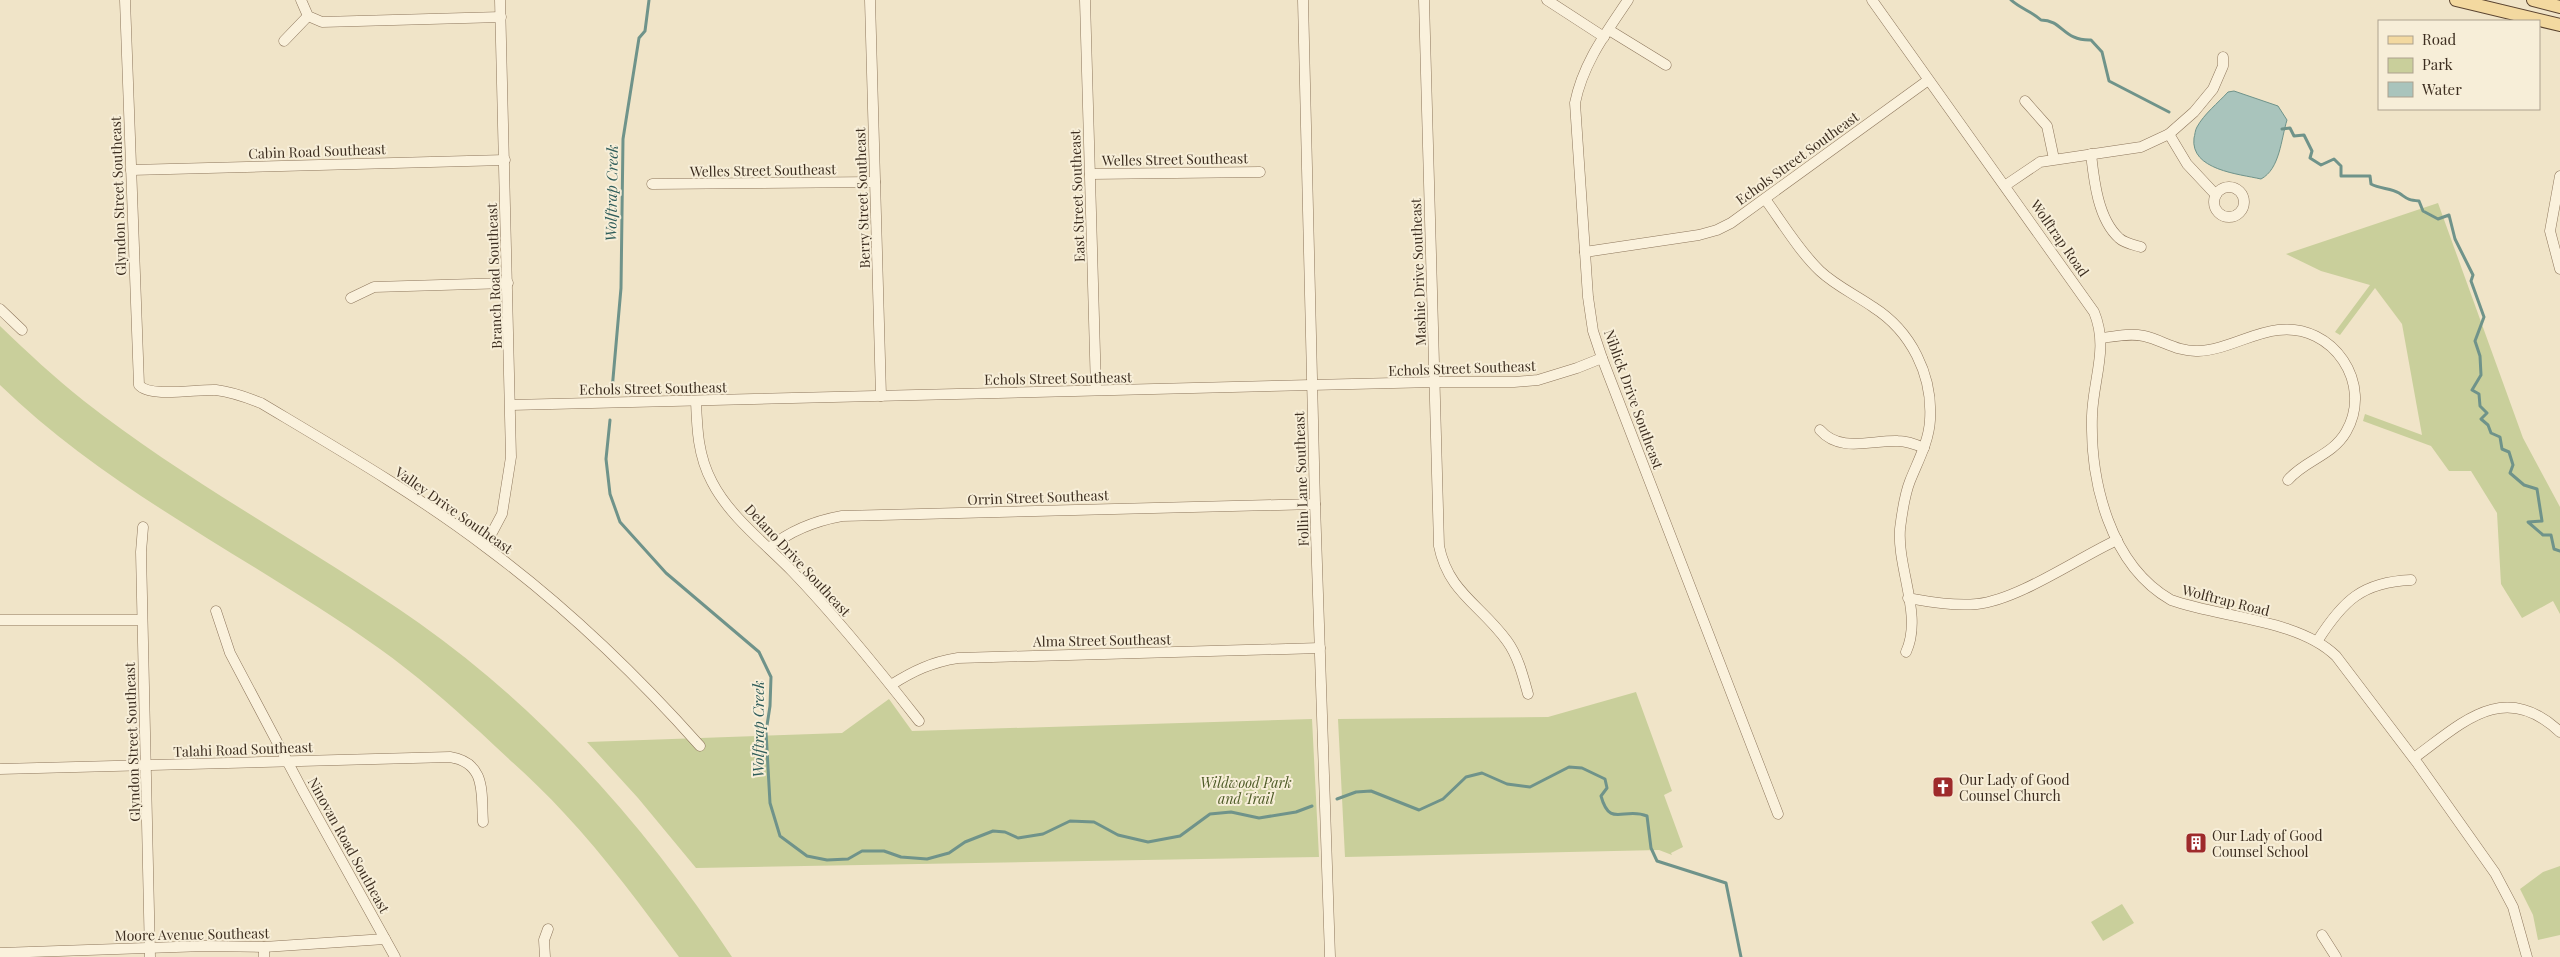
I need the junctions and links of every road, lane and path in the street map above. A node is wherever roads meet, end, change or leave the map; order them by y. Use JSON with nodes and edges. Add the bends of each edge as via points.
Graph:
{"nodes":[{"id":1,"x":125,"y":0,"type":"edge"},
{"id":2,"x":301,"y":0,"type":"edge"},
{"id":3,"x":500,"y":0,"type":"edge"},
{"id":4,"x":870,"y":0,"type":"edge"},
{"id":5,"x":1086,"y":0,"type":"edge"},
{"id":6,"x":1303,"y":0,"type":"edge"},
{"id":7,"x":1424,"y":0,"type":"edge"},
{"id":8,"x":1547,"y":0,"type":"edge"},
{"id":9,"x":1628,"y":0,"type":"edge"},
{"id":10,"x":1872,"y":0,"type":"edge"},
{"id":11,"x":2456,"y":0,"type":"edge"},
{"id":12,"x":2533,"y":0,"type":"edge"},
{"id":13,"x":2560,"y":7,"type":"edge"},
{"id":14,"x":308,"y":16,"type":"junction"},
{"id":15,"x":501,"y":17,"type":"junction"},
{"id":16,"x":2539,"y":20,"type":"edge"},
{"id":17,"x":2540,"y":20,"type":"edge"},
{"id":18,"x":2560,"y":25,"type":"edge"},
{"id":19,"x":1606,"y":33,"type":"junction"},
{"id":20,"x":284,"y":41,"type":"dead end"},
{"id":21,"x":2223,"y":57,"type":"dead end"},
{"id":22,"x":1666,"y":65,"type":"dead end"},
{"id":23,"x":1927,"y":81,"type":"junction"},
{"id":24,"x":2024,"y":101,"type":"dead end"},
{"id":25,"x":2169,"y":134,"type":"junction"},
{"id":26,"x":2091,"y":154,"type":"junction"},
{"id":27,"x":2054,"y":158,"type":"junction"},
{"id":28,"x":505,"y":160,"type":"junction"},
{"id":29,"x":130,"y":170,"type":"junction"},
{"id":30,"x":1260,"y":172,"type":"dead end"},
{"id":31,"x":1090,"y":174,"type":"junction"},
{"id":32,"x":2560,"y":176,"type":"edge"},
{"id":33,"x":875,"y":182,"type":"junction"},
{"id":34,"x":652,"y":184,"type":"dead end"},
{"id":35,"x":2006,"y":185,"type":"junction"},
{"id":36,"x":2216,"y":195,"type":"dead end"},
{"id":37,"x":1765,"y":199,"type":"junction"},
{"id":38,"x":2141,"y":247,"type":"dead end"},
{"id":39,"x":1585,"y":252,"type":"junction"},
{"id":40,"x":2560,"y":269,"type":"edge"},
{"id":41,"x":508,"y":283,"type":"junction"},
{"id":42,"x":351,"y":298,"type":"dead end"},
{"id":43,"x":0,"y":310,"type":"edge"},
{"id":44,"x":22,"y":330,"type":"dead end"},
{"id":45,"x":2102,"y":338,"type":"junction"},
{"id":46,"x":1602,"y":358,"type":"junction"},
{"id":47,"x":1434,"y":382,"type":"junction"},
{"id":48,"x":1312,"y":386,"type":"junction"},
{"id":49,"x":143,"y":389,"type":"joint"},
{"id":50,"x":1096,"y":390,"type":"junction"},
{"id":51,"x":881,"y":396,"type":"junction"},
{"id":52,"x":696,"y":401,"type":"junction"},
{"id":53,"x":511,"y":405,"type":"junction"},
{"id":54,"x":1820,"y":430,"type":"dead end"},
{"id":55,"x":1924,"y":448,"type":"junction"},
{"id":56,"x":2288,"y":480,"type":"dead end"},
{"id":57,"x":1315,"y":504,"type":"junction"},
{"id":58,"x":143,"y":527,"type":"dead end"},
{"id":59,"x":2117,"y":540,"type":"junction"},
{"id":60,"x":486,"y":546,"type":"junction"},
{"id":61,"x":770,"y":548,"type":"junction"},
{"id":62,"x":2411,"y":580,"type":"dead end"},
{"id":63,"x":1908,"y":598,"type":"junction"},
{"id":64,"x":216,"y":611,"type":"dead end"},
{"id":65,"x":0,"y":620,"type":"edge"},
{"id":66,"x":142,"y":620,"type":"junction"},
{"id":67,"x":2318,"y":640,"type":"junction"},
{"id":68,"x":1320,"y":648,"type":"junction"},
{"id":69,"x":1906,"y":652,"type":"dead end"},
{"id":70,"x":891,"y":686,"type":"junction"},
{"id":71,"x":1528,"y":694,"type":"dead end"},
{"id":72,"x":919,"y":721,"type":"dead end"},
{"id":73,"x":2560,"y":732,"type":"edge"},
{"id":74,"x":700,"y":746,"type":"dead end"},
{"id":75,"x":2414,"y":758,"type":"junction"},
{"id":76,"x":289,"y":761,"type":"junction"},
{"id":77,"x":145,"y":765,"type":"junction"},
{"id":78,"x":0,"y":769,"type":"edge"},
{"id":79,"x":1778,"y":814,"type":"dead end"},
{"id":80,"x":483,"y":822,"type":"dead end"},
{"id":81,"x":548,"y":929,"type":"dead end"},
{"id":82,"x":2322,"y":935,"type":"dead end"},
{"id":83,"x":385,"y":939,"type":"junction"},
{"id":84,"x":264,"y":952,"type":"edge"},
{"id":85,"x":0,"y":953,"type":"edge"},
{"id":86,"x":150,"y":953,"type":"edge"},
{"id":87,"x":395,"y":957,"type":"edge"},
{"id":88,"x":545,"y":957,"type":"edge"},
{"id":89,"x":1330,"y":957,"type":"edge"},
{"id":90,"x":2336,"y":957,"type":"edge"},
{"id":91,"x":2527,"y":957,"type":"edge"}],
"edges":[{"from":1,"to":29,"type":"street","name":"Glyndon Street Southeast"},
{"from":2,"to":14,"type":"street"},
{"from":3,"to":15,"type":"street","name":"Branch Road Southeast"},
{"from":4,"to":33,"type":"street","name":"Berry Street Southeast"},
{"from":5,"to":31,"type":"street","name":"East Street Southeast"},
{"from":6,"to":48,"type":"street","name":"Follin Lane Southeast"},
{"from":7,"to":47,"type":"street","name":"Mashie Drive Southeast"},
{"from":8,"to":19,"type":"street"},
{"from":9,"to":19,"type":"street","name":"Niblick Drive Southeast"},
{"from":10,"to":23,"type":"street","name":"Wolftrap Road"},
{"from":11,"to":16,"type":"main road"},
{"from":12,"to":13,"type":"main road"},
{"from":14,"to":15,"type":"street","via":[[322,22]]},
{"from":14,"to":20,"type":"street"},
{"from":15,"to":28,"type":"street","name":"Branch Road Southeast"},
{"from":17,"to":18,"type":"main road"},
{"from":19,"to":22,"type":"street"},
{"from":19,"to":39,"type":"street","name":"Niblick Drive Southeast","via":[[1583,73],[1575,103]]},
{"from":21,"to":25,"type":"street","via":[[2223,66],[2213,89]]},
{"from":23,"to":35,"type":"street","name":"Wolftrap Road"},
{"from":23,"to":37,"type":"street","name":"Echols Street Southeast"},
{"from":24,"to":27,"type":"street","via":[[2047,126]]},
{"from":25,"to":26,"type":"street","via":[[2141,147]]},
{"from":25,"to":36,"type":"street","via":[[2187,164]]},
{"from":26,"to":27,"type":"street"},
{"from":26,"to":38,"type":"street","via":[[2097,194],[2110,226],[2119,238]]},
{"from":27,"to":35,"type":"street","via":[[2028,168]]},
{"from":28,"to":29,"type":"street","name":"Cabin Road Southeast"},
{"from":28,"to":41,"type":"street","name":"Branch Road Southeast"},
{"from":29,"to":49,"type":"street","name":"Glyndon Street Southeast","via":[[138,382]]},
{"from":30,"to":31,"type":"street","name":"Welles Street Southeast"},
{"from":31,"to":50,"type":"street","name":"East Street Southeast"},
{"from":32,"to":40,"type":"street","via":[[2550,231]]},
{"from":33,"to":34,"type":"street","name":"Welles Street Southeast"},
{"from":33,"to":51,"type":"street","name":"Berry Street Southeast"},
{"from":35,"to":45,"type":"street","name":"Wolftrap Road","via":[[2094,312]]},
{"from":37,"to":39,"type":"street","name":"Echols Street Southeast","via":[[1717,230]]},
{"from":37,"to":55,"type":"street","via":[[1820,271],[1886,316],[1908,339],[1917,355],[1928,390],[1930,421]]},
{"from":39,"to":46,"type":"street","name":"Niblick Drive Southeast","via":[[1593,331]]},
{"from":41,"to":42,"type":"street","via":[[374,287]]},
{"from":41,"to":53,"type":"street","name":"Branch Road Southeast"},
{"from":43,"to":44,"type":"street"},
{"from":45,"to":56,"type":"street","via":[[2142,335],[2173,347],[2195,351],[2279,330],[2302,331],[2326,341],[2337,351],[2351,373],[2355,396],[2352,420],[2332,449],[2303,466]]},
{"from":45,"to":59,"type":"street","name":"Wolftrap Road","via":[[2092,415],[2093,454],[2096,476]]},
{"from":46,"to":47,"type":"street","name":"Echols Street Southeast","via":[[1538,380]]},
{"from":46,"to":79,"type":"street","name":"Niblick Drive Southeast"},
{"from":47,"to":48,"type":"street","name":"Echols Street Southeast"},
{"from":47,"to":71,"type":"street","name":"Mashie Drive Southeast","via":[[1437,506],[1442,562],[1455,586],[1508,643]]},
{"from":48,"to":50,"type":"street","name":"Echols Street Southeast"},
{"from":48,"to":57,"type":"street","name":"Follin Lane Southeast"},
{"from":49,"to":60,"type":"street","name":"Valley Drive Southeast","via":[[148,392],[215,390],[261,403],[393,483]]},
{"from":50,"to":51,"type":"street","name":"Echols Street Southeast"},
{"from":51,"to":52,"type":"street","name":"Echols Street Southeast"},
{"from":52,"to":53,"type":"street","name":"Echols Street Southeast"},
{"from":52,"to":61,"type":"street","name":"Delano Drive Southeast","via":[[700,449],[712,482],[730,509]]},
{"from":53,"to":60,"type":"street","name":"Branch Road Southeast","via":[[508,486],[498,526]]},
{"from":54,"to":55,"type":"street","via":[[1830,439],[1847,444],[1900,441]]},
{"from":55,"to":63,"type":"street","via":[[1909,482],[1900,528]]},
{"from":57,"to":61,"type":"street","name":"Orrin Street Southeast","via":[[842,516],[806,524]]},
{"from":57,"to":68,"type":"street","name":"Follin Lane Southeast"},
{"from":58,"to":66,"type":"street","name":"Glyndon Street Southeast"},
{"from":59,"to":63,"type":"street","via":[[1993,601],[1952,605]]},
{"from":59,"to":67,"type":"street","name":"Wolftrap Road","via":[[2144,580],[2171,600]]},
{"from":60,"to":74,"type":"street","name":"Valley Drive Southeast","via":[[587,630]]},
{"from":61,"to":70,"type":"street","name":"Delano Drive Southeast"},
{"from":62,"to":67,"type":"street","via":[[2381,583],[2354,596],[2333,616]]},
{"from":63,"to":69,"type":"street","via":[[1912,624]]},
{"from":64,"to":76,"type":"street","name":"Ninovan Road Southeast","via":[[230,653]]},
{"from":65,"to":66,"type":"street"},
{"from":66,"to":77,"type":"street","name":"Glyndon Street Southeast"},
{"from":67,"to":75,"type":"street","name":"Wolftrap Road","via":[[2336,656]]},
{"from":68,"to":70,"type":"street","name":"Alma Street Southeast","via":[[958,658],[918,668]]},
{"from":68,"to":89,"type":"street","name":"Follin Lane Southeast"},
{"from":70,"to":72,"type":"street","name":"Delano Drive Southeast"},
{"from":73,"to":75,"type":"street","via":[[2533,712],[2496,707],[2471,716]]},
{"from":75,"to":91,"type":"street","name":"Wolftrap Road","via":[[2508,894]]},
{"from":76,"to":77,"type":"street","name":"Talahi Road Southeast"},
{"from":76,"to":80,"type":"street","name":"Talahi Road Southeast","via":[[450,757],[477,764]]},
{"from":76,"to":83,"type":"street","name":"Ninovan Road Southeast"},
{"from":77,"to":78,"type":"street","name":"Talahi Road Southeast"},
{"from":77,"to":86,"type":"street","name":"Glyndon Street Southeast"},
{"from":81,"to":88,"type":"street","via":[[544,940]]},
{"from":82,"to":90,"type":"street"},
{"from":83,"to":84,"type":"street","name":"Moore Avenue Southeast"},
{"from":83,"to":87,"type":"street","name":"Ninovan Road Southeast"},
{"from":84,"to":86,"type":"street","name":"Moore Avenue Southeast"},
{"from":85,"to":86,"type":"street","name":"Moore Avenue Southeast"}]}
